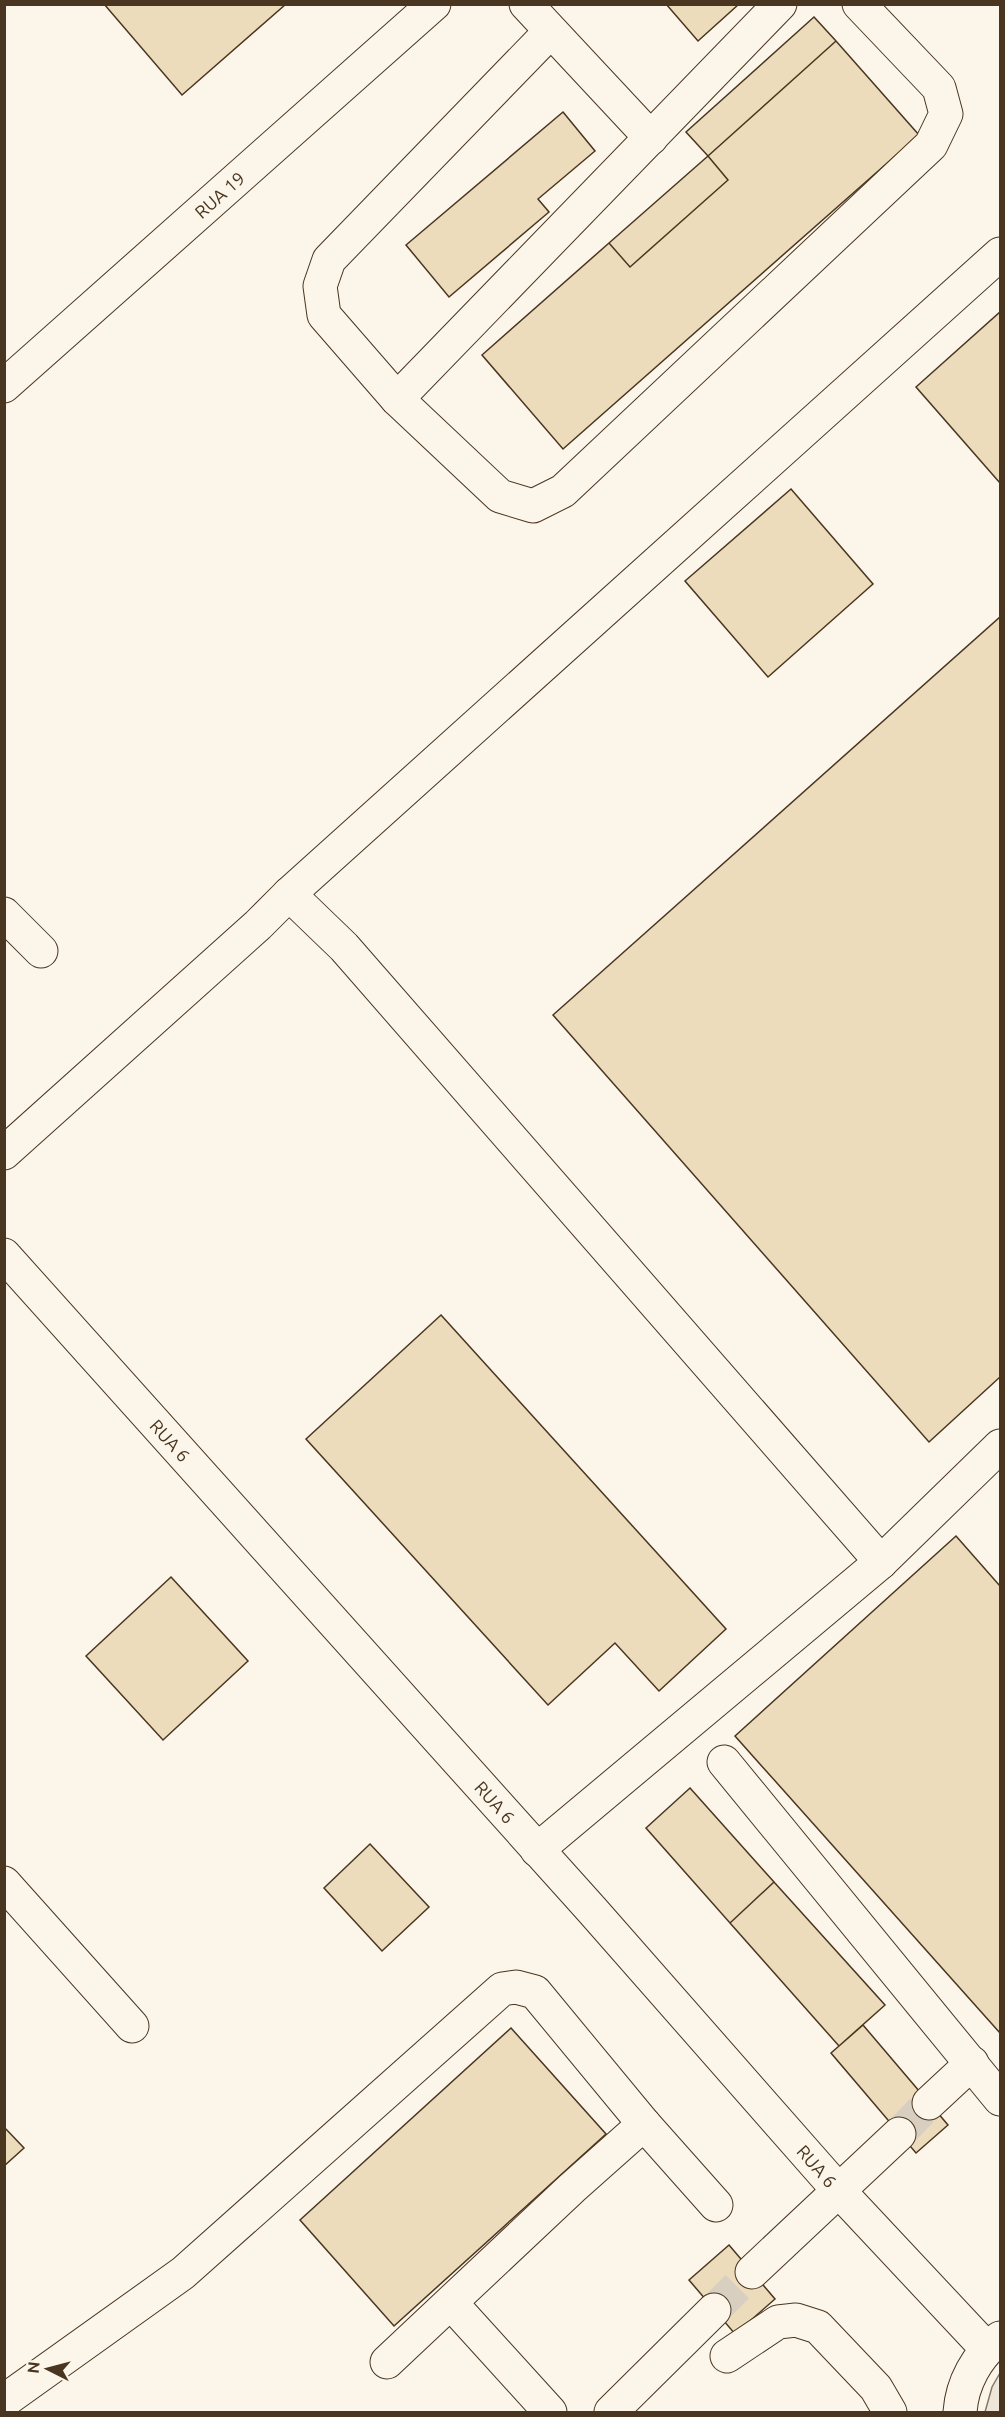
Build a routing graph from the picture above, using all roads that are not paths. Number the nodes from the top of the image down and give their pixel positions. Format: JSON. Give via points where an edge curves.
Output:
{"nodes":[{"id":1,"x":434,"y":4,"type":"edge"},
{"id":2,"x":526,"y":4,"type":"edge"},
{"id":3,"x":780,"y":4,"type":"edge"},
{"id":4,"x":859,"y":4,"type":"edge"},
{"id":5,"x":550,"y":32,"type":"junction"},
{"id":6,"x":651,"y":138,"type":"junction"},
{"id":7,"x":1000,"y":254,"type":"edge"},
{"id":8,"x":4,"y":386,"type":"edge"},
{"id":9,"x":397,"y":399,"type":"junction"},
{"id":10,"x":289,"y":894,"type":"junction"},
{"id":11,"x":4,"y":914,"type":"edge"},
{"id":12,"x":41,"y":951,"type":"dead end"},
{"id":13,"x":4,"y":1153,"type":"edge"},
{"id":14,"x":4,"y":1255,"type":"edge"},
{"id":15,"x":1000,"y":1446,"type":"edge"},
{"id":16,"x":881,"y":1562,"type":"junction"},
{"id":17,"x":724,"y":1762,"type":"dead end"},
{"id":18,"x":537,"y":1850,"type":"junction"},
{"id":19,"x":4,"y":1883,"type":"edge"},
{"id":20,"x":132,"y":2026,"type":"dead end"},
{"id":21,"x":972,"y":2063,"type":"junction"},
{"id":22,"x":1000,"y":2099,"type":"edge"},
{"id":23,"x":929,"y":2103,"type":"tunnel mouth"},
{"id":24,"x":644,"y":2124,"type":"junction"},
{"id":25,"x":899,"y":2134,"type":"tunnel mouth"},
{"id":26,"x":839,"y":2191,"type":"junction"},
{"id":27,"x":716,"y":2205,"type":"dead end"},
{"id":28,"x":752,"y":2272,"type":"tunnel mouth"},
{"id":29,"x":451,"y":2303,"type":"junction"},
{"id":30,"x":714,"y":2310,"type":"tunnel mouth"},
{"id":31,"x":994,"y":2343,"type":"edge"},
{"id":32,"x":726,"y":2356,"type":"dead end"},
{"id":33,"x":387,"y":2362,"type":"dead end"},
{"id":34,"x":4,"y":2401,"type":"edge"},
{"id":35,"x":550,"y":2412,"type":"edge"},
{"id":36,"x":611,"y":2412,"type":"edge"},
{"id":37,"x":890,"y":2412,"type":"edge"},
{"id":38,"x":960,"y":2412,"type":"edge"}],
"edges":[{"from":1,"to":8,"type":"street","name":"RUA 19"},
{"from":2,"to":5,"type":"street"},
{"from":3,"to":6,"type":"street"},
{"from":4,"to":9,"type":"street","via":[[939,88],[946,114],[931,145],[563,491],[533,506],[500,496]]},
{"from":5,"to":6,"type":"street"},
{"from":5,"to":9,"type":"street","via":[[329,260],[320,286],[324,315]]},
{"from":6,"to":9,"type":"street"},
{"from":7,"to":10,"type":"street"},
{"from":10,"to":13,"type":"street"},
{"from":10,"to":16,"type":"street","via":[[344,947]]},
{"from":11,"to":12,"type":"street"},
{"from":14,"to":18,"type":"street","name":"RUA 6"},
{"from":15,"to":16,"type":"street"},
{"from":16,"to":18,"type":"street"},
{"from":17,"to":21,"type":"street"},
{"from":18,"to":26,"type":"street","name":"RUA 6"},
{"from":19,"to":20,"type":"street"},
{"from":21,"to":22,"type":"street"},
{"from":21,"to":23,"type":"street"},
{"from":24,"to":27,"type":"street"},
{"from":24,"to":29,"type":"street"},
{"from":24,"to":34,"type":"street","via":[[535,1992],[516,1987],[502,1989],[183,2273]]},
{"from":25,"to":26,"type":"street"},
{"from":26,"to":28,"type":"street"},
{"from":26,"to":31,"type":"street","name":"RUA 6"},
{"from":29,"to":33,"type":"street"},
{"from":29,"to":35,"type":"street"},
{"from":30,"to":36,"type":"street"},
{"from":31,"to":38,"type":"street","via":[[970,2373]]},
{"from":32,"to":37,"type":"street","via":[[778,2322],[796,2320],[818,2327],[876,2388]]}]}
